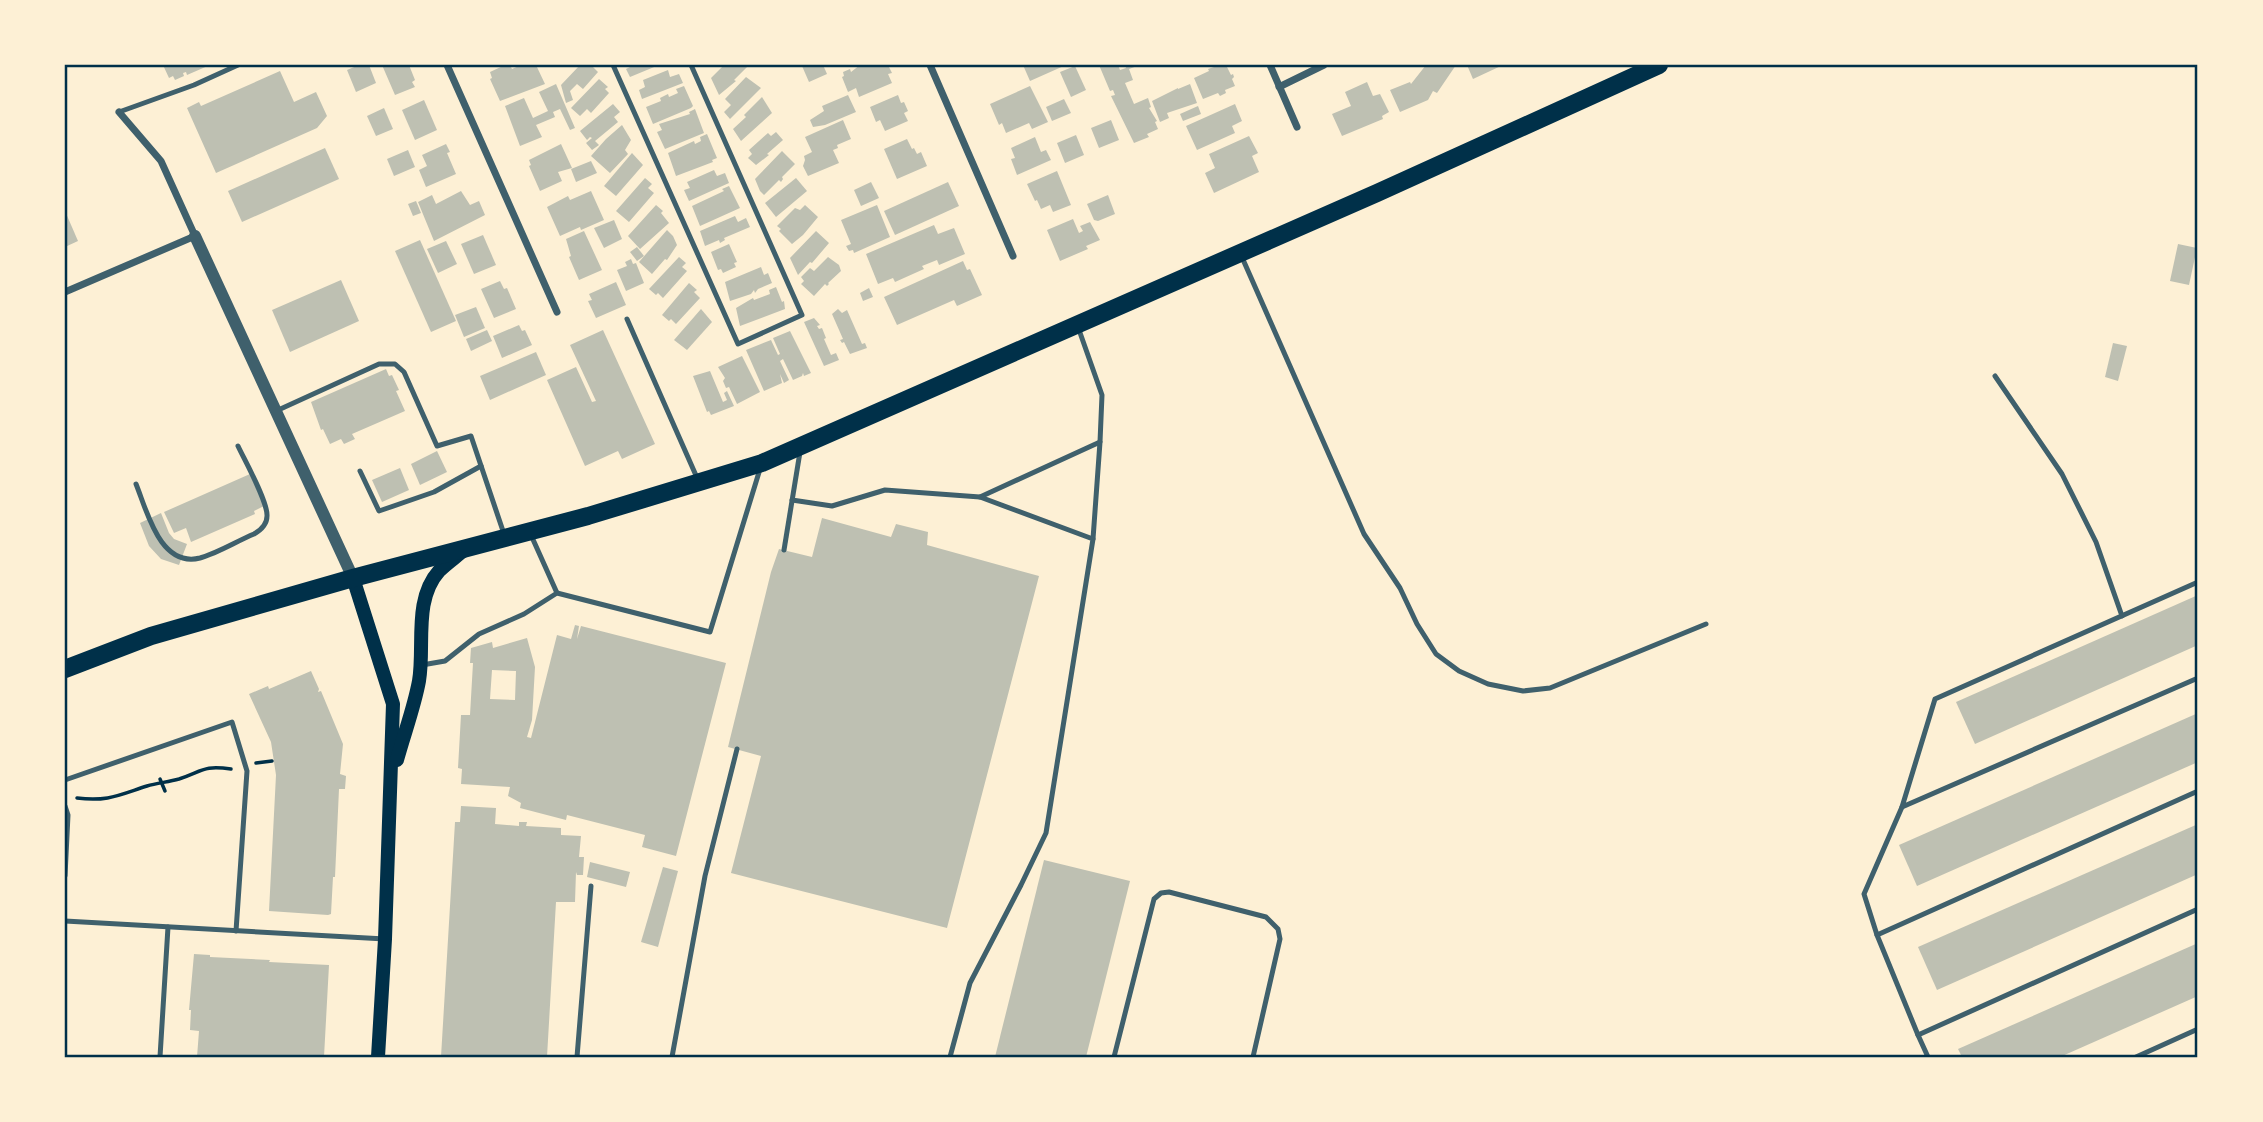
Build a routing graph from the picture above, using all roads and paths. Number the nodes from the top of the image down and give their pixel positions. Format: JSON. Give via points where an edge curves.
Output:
{"nodes":[{"id":1,"x":238,"y":65,"type":"edge"},
{"id":2,"x":447,"y":65,"type":"edge"},
{"id":3,"x":613,"y":65,"type":"edge"},
{"id":4,"x":691,"y":65,"type":"edge"},
{"id":5,"x":930,"y":65,"type":"edge"},
{"id":6,"x":1269,"y":65,"type":"edge"},
{"id":7,"x":1324,"y":65,"type":"edge"},
{"id":8,"x":1658,"y":65,"type":"edge"},
{"id":9,"x":1279,"y":87,"type":"junction"},
{"id":10,"x":119,"y":112,"type":"joint"},
{"id":11,"x":1297,"y":127,"type":"dead end"},
{"id":12,"x":195,"y":236,"type":"junction"},
{"id":13,"x":1239,"y":253,"type":"junction"},
{"id":14,"x":1013,"y":256,"type":"dead end"},
{"id":15,"x":65,"y":292,"type":"edge"},
{"id":16,"x":557,"y":312,"type":"dead end"},
{"id":17,"x":627,"y":319,"type":"dead end"},
{"id":18,"x":1076,"y":324,"type":"junction"},
{"id":19,"x":1995,"y":376,"type":"dead end"},
{"id":20,"x":276,"y":411,"type":"junction"},
{"id":21,"x":1100,"y":442,"type":"junction"},
{"id":22,"x":238,"y":446,"type":"dead end"},
{"id":23,"x":801,"y":446,"type":"junction"},
{"id":24,"x":762,"y":463,"type":"junction"},
{"id":25,"x":481,"y":466,"type":"junction"},
{"id":26,"x":360,"y":471,"type":"dead end"},
{"id":27,"x":699,"y":483,"type":"junction"},
{"id":28,"x":136,"y":484,"type":"dead end"},
{"id":29,"x":980,"y":497,"type":"junction"},
{"id":30,"x":792,"y":500,"type":"junction"},
{"id":31,"x":529,"y":532,"type":"junction"},
{"id":32,"x":506,"y":539,"type":"junction"},
{"id":33,"x":1093,"y":540,"type":"junction"},
{"id":34,"x":464,"y":550,"type":"junction"},
{"id":35,"x":784,"y":550,"type":"dead end"},
{"id":36,"x":353,"y":578,"type":"junction"},
{"id":37,"x":2198,"y":582,"type":"edge"},
{"id":38,"x":557,"y":593,"type":"junction"},
{"id":39,"x":2122,"y":615,"type":"junction"},
{"id":40,"x":1706,"y":624,"type":"dead end"},
{"id":41,"x":421,"y":665,"type":"junction"},
{"id":42,"x":65,"y":668,"type":"edge"},
{"id":43,"x":2198,"y":678,"type":"edge"},
{"id":44,"x":737,"y":750,"type":"dead end"},
{"id":45,"x":272,"y":761,"type":"dead end"},
{"id":46,"x":254,"y":763,"type":"dead end"},
{"id":47,"x":231,"y":769,"type":"dead end"},
{"id":48,"x":65,"y":780,"type":"edge"},
{"id":49,"x":160,"y":781,"type":"junction"},
{"id":50,"x":391,"y":781,"type":"junction"},
{"id":51,"x":165,"y":791,"type":"dead end"},
{"id":52,"x":2198,"y":791,"type":"edge"},
{"id":53,"x":77,"y":799,"type":"dead end"},
{"id":54,"x":65,"y":806,"type":"edge"},
{"id":55,"x":1902,"y":807,"type":"junction"},
{"id":56,"x":65,"y":876,"type":"edge"},
{"id":57,"x":591,"y":886,"type":"dead end"},
{"id":58,"x":2198,"y":909,"type":"edge"},
{"id":59,"x":65,"y":921,"type":"edge"},
{"id":60,"x":168,"y":927,"type":"junction"},
{"id":61,"x":236,"y":931,"type":"junction"},
{"id":62,"x":1877,"y":935,"type":"junction"},
{"id":63,"x":385,"y":939,"type":"junction"},
{"id":64,"x":2198,"y":1029,"type":"edge"},
{"id":65,"x":1918,"y":1035,"type":"junction"},
{"id":66,"x":160,"y":1057,"type":"edge"},
{"id":67,"x":378,"y":1057,"type":"edge"},
{"id":68,"x":576,"y":1057,"type":"edge"},
{"id":69,"x":672,"y":1057,"type":"edge"},
{"id":70,"x":950,"y":1057,"type":"edge"},
{"id":71,"x":1114,"y":1057,"type":"edge"},
{"id":72,"x":1253,"y":1057,"type":"edge"},
{"id":73,"x":1928,"y":1057,"type":"edge"},
{"id":74,"x":2136,"y":1057,"type":"edge"}],
"edges":[{"from":1,"to":10,"type":"lane"},
{"from":2,"to":16,"type":"street"},
{"from":3,"to":4,"type":"lane","via":[[738,344],[802,315]]},
{"from":5,"to":14,"type":"street"},
{"from":6,"to":9,"type":"street"},
{"from":7,"to":9,"type":"street"},
{"from":8,"to":13,"type":"main road"},
{"from":9,"to":11,"type":"street"},
{"from":10,"to":12,"type":"street","via":[[161,161]]},
{"from":12,"to":15,"type":"street"},
{"from":12,"to":20,"type":"street"},
{"from":13,"to":18,"type":"main road"},
{"from":13,"to":40,"type":"lane","via":[[1364,534],[1436,654],[1488,684],[1523,691],[1550,688]]},
{"from":17,"to":27,"type":"lane"},
{"from":18,"to":21,"type":"lane","via":[[1102,395]]},
{"from":18,"to":23,"type":"main road"},
{"from":19,"to":39,"type":"lane","via":[[2062,474],[2096,542]]},
{"from":20,"to":25,"type":"lane","via":[[379,364],[395,364],[404,372],[437,446],[471,436]]},
{"from":20,"to":36,"type":"street"},
{"from":21,"to":29,"type":"lane"},
{"from":21,"to":33,"type":"lane"},
{"from":22,"to":28,"type":"lane","via":[[266,508],[267,522],[254,534],[201,558],[181,558],[162,544]]},
{"from":23,"to":24,"type":"main road"},
{"from":23,"to":30,"type":"lane"},
{"from":24,"to":27,"type":"main road"},
{"from":24,"to":38,"type":"lane","via":[[710,632]]},
{"from":25,"to":26,"type":"lane","via":[[433,492],[379,510]]},
{"from":25,"to":32,"type":"lane"},
{"from":27,"to":31,"type":"main road"},
{"from":29,"to":30,"type":"lane","via":[[886,490],[832,506]]},
{"from":29,"to":33,"type":"lane"},
{"from":30,"to":35,"type":"lane"},
{"from":31,"to":32,"type":"main road"},
{"from":31,"to":38,"type":"lane"},
{"from":32,"to":34,"type":"main road"},
{"from":33,"to":70,"type":"lane","via":[[1045,833],[970,983]]},
{"from":34,"to":36,"type":"main road"},
{"from":34,"to":41,"type":"main road","via":[[438,572],[428,589]]},
{"from":36,"to":42,"type":"main road","via":[[151,636]]},
{"from":36,"to":50,"type":"main road","via":[[393,704]]},
{"from":37,"to":39,"type":"lane"},
{"from":38,"to":41,"type":"lane","via":[[479,635],[444,661]]},
{"from":39,"to":55,"type":"lane","via":[[1935,699]]},
{"from":41,"to":50,"type":"main road"},
{"from":43,"to":55,"type":"lane"},
{"from":44,"to":69,"type":"lane","via":[[705,876]]},
{"from":45,"to":46,"type":"path"},
{"from":47,"to":49,"type":"path","via":[[212,766]]},
{"from":48,"to":61,"type":"lane","via":[[232,722],[247,771]]},
{"from":49,"to":51,"type":"path"},
{"from":49,"to":53,"type":"path","via":[[98,801]]},
{"from":50,"to":63,"type":"main road"},
{"from":52,"to":62,"type":"lane"},
{"from":54,"to":56,"type":"lane"},
{"from":55,"to":62,"type":"lane","via":[[1864,894]]},
{"from":57,"to":68,"type":"lane"},
{"from":58,"to":65,"type":"lane"},
{"from":59,"to":60,"type":"lane"},
{"from":60,"to":61,"type":"lane"},
{"from":60,"to":66,"type":"lane"},
{"from":61,"to":63,"type":"lane"},
{"from":62,"to":65,"type":"lane"},
{"from":63,"to":67,"type":"main road"},
{"from":64,"to":74,"type":"lane"},
{"from":65,"to":73,"type":"lane"},
{"from":71,"to":72,"type":"lane","via":[[1154,899],[1169,892],[1266,917],[1278,929],[1280,939]]}]}
